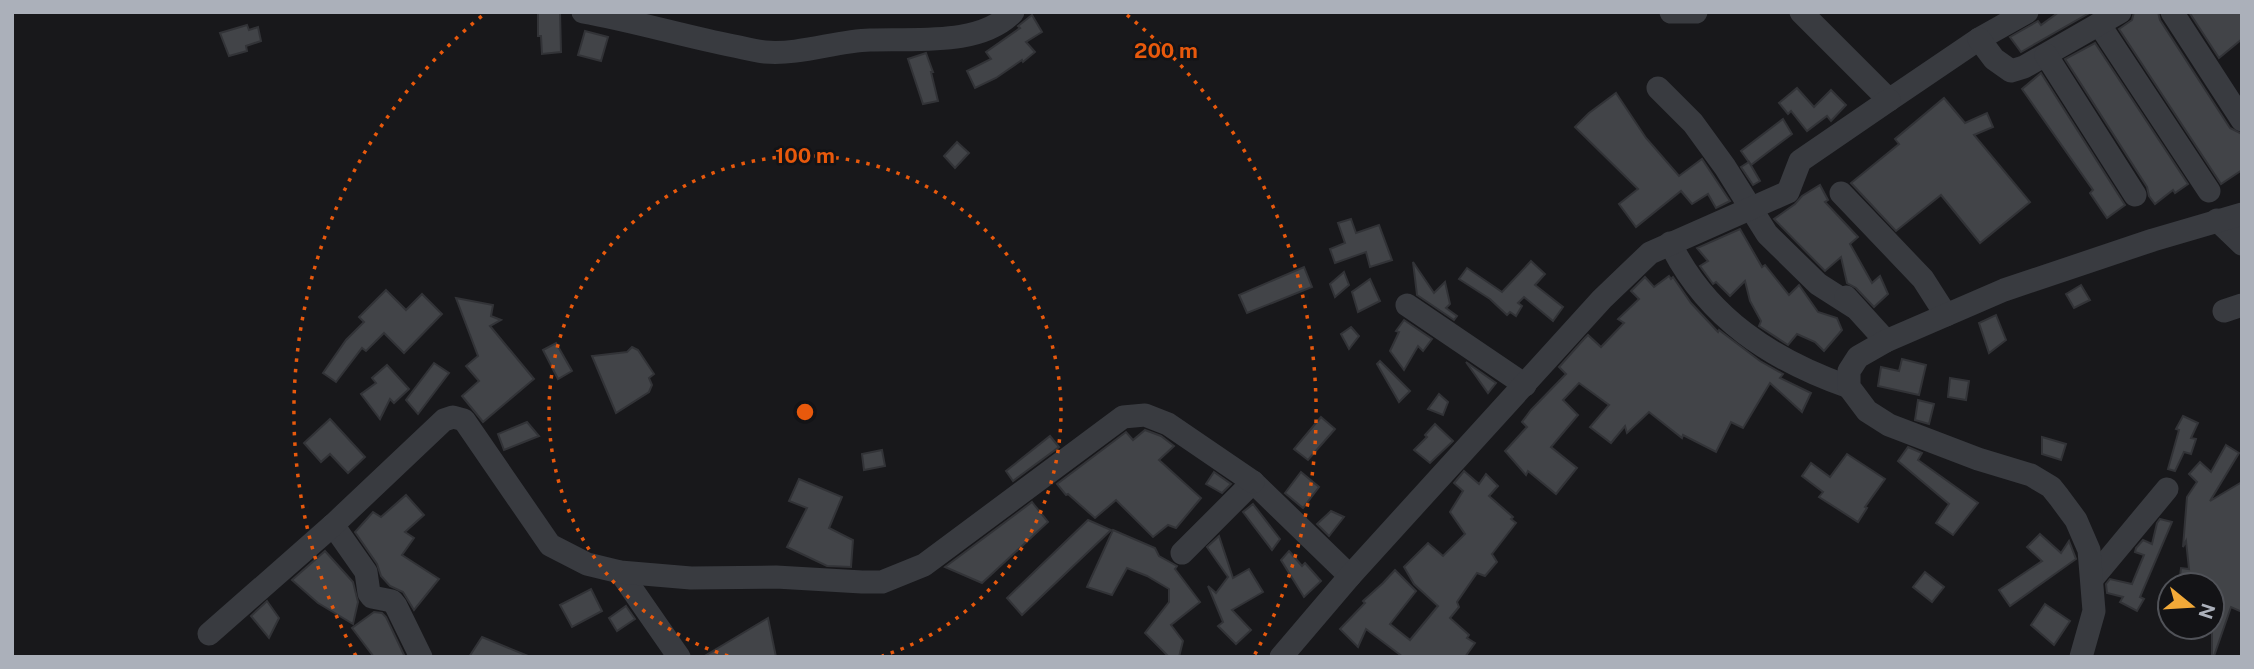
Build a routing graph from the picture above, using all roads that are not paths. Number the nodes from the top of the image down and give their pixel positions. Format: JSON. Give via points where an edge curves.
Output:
{"nodes":[{"id":1,"x":583,"y":12,"type":"edge"},
{"id":2,"x":1013,"y":12,"type":"edge"},
{"id":3,"x":1671,"y":12,"type":"edge"},
{"id":4,"x":1696,"y":12,"type":"edge"},
{"id":5,"x":1801,"y":12,"type":"edge"},
{"id":6,"x":2027,"y":12,"type":"edge"},
{"id":7,"x":2120,"y":12,"type":"edge"},
{"id":8,"x":2172,"y":12,"type":"edge"},
{"id":9,"x":2099,"y":24,"type":"junction"},
{"id":10,"x":1979,"y":39,"type":"junction"},
{"id":11,"x":2046,"y":55,"type":"junction"},
{"id":12,"x":1658,"y":88,"type":"dead end"},
{"id":13,"x":1889,"y":100,"type":"junction"},
{"id":14,"x":2242,"y":120,"type":"edge"},
{"id":15,"x":2208,"y":191,"type":"dead end"},
{"id":16,"x":1842,"y":193,"type":"dead end"},
{"id":17,"x":2135,"y":195,"type":"dead end"},
{"id":18,"x":1749,"y":209,"type":"junction"},
{"id":19,"x":2242,"y":214,"type":"edge"},
{"id":20,"x":2217,"y":220,"type":"junction"},
{"id":21,"x":1670,"y":243,"type":"junction"},
{"id":22,"x":2242,"y":244,"type":"edge"},
{"id":23,"x":1827,"y":272,"type":"dead end"},
{"id":24,"x":1407,"y":305,"type":"dead end"},
{"id":25,"x":1854,"y":307,"type":"junction"},
{"id":26,"x":1946,"y":314,"type":"junction"},
{"id":27,"x":1885,"y":341,"type":"junction"},
{"id":28,"x":1525,"y":385,"type":"junction"},
{"id":29,"x":1849,"y":387,"type":"junction"},
{"id":30,"x":1253,"y":482,"type":"junction"},
{"id":31,"x":2167,"y":489,"type":"dead end"},
{"id":32,"x":333,"y":525,"type":"junction"},
{"id":33,"x":1182,"y":553,"type":"dead end"},
{"id":34,"x":620,"y":572,"type":"junction"},
{"id":35,"x":1350,"y":576,"type":"junction"},
{"id":36,"x":2093,"y":578,"type":"junction"},
{"id":37,"x":209,"y":634,"type":"dead end"},
{"id":38,"x":421,"y":657,"type":"edge"},
{"id":39,"x":679,"y":657,"type":"edge"},
{"id":40,"x":1281,"y":657,"type":"edge"},
{"id":41,"x":2081,"y":657,"type":"edge"}],
"edges":[{"from":1,"to":2,"type":"street","via":[[783,53],[870,40],[925,41],[978,32]]},
{"from":3,"to":4,"type":"street"},
{"from":5,"to":13,"type":"street"},
{"from":6,"to":10,"type":"street"},
{"from":7,"to":9,"type":"street"},
{"from":8,"to":14,"type":"street"},
{"from":9,"to":11,"type":"street"},
{"from":9,"to":15,"type":"street"},
{"from":10,"to":11,"type":"street","via":[[1994,59],[2011,71]]},
{"from":10,"to":13,"type":"street"},
{"from":11,"to":17,"type":"street"},
{"from":12,"to":18,"type":"street","via":[[1692,123]]},
{"from":13,"to":18,"type":"street","via":[[1800,161],[1788,192]]},
{"from":16,"to":26,"type":"street","via":[[1923,279]]},
{"from":18,"to":21,"type":"street"},
{"from":18,"to":25,"type":"street","via":[[1767,234],[1818,284]]},
{"from":19,"to":20,"type":"street"},
{"from":20,"to":22,"type":"street"},
{"from":20,"to":26,"type":"street","via":[[2004,290]]},
{"from":21,"to":28,"type":"street","via":[[1650,253],[1602,299]]},
{"from":21,"to":29,"type":"street","via":[[1681,266],[1717,311],[1761,345],[1809,373]]},
{"from":23,"to":25,"type":"street"},
{"from":24,"to":28,"type":"street"},
{"from":25,"to":27,"type":"street"},
{"from":26,"to":27,"type":"street"},
{"from":27,"to":29,"type":"street","via":[[1858,357],[1849,371]]},
{"from":28,"to":35,"type":"street"},
{"from":29,"to":36,"type":"street","via":[[1867,411],[1889,425],[2031,475],[2050,487],[2076,520],[2089,550]]},
{"from":30,"to":33,"type":"street"},
{"from":30,"to":34,"type":"street","via":[[1168,424],[1144,415],[1123,417],[924,565],[882,582]]},
{"from":30,"to":35,"type":"street"},
{"from":31,"to":36,"type":"street"},
{"from":32,"to":34,"type":"street","via":[[444,420],[458,418],[464,420],[550,545],[587,564]]},
{"from":32,"to":37,"type":"street"},
{"from":32,"to":38,"type":"street","via":[[366,572],[369,593],[392,601]]},
{"from":34,"to":39,"type":"street"},
{"from":35,"to":40,"type":"street"},
{"from":36,"to":41,"type":"street","via":[[2094,611]]}]}
